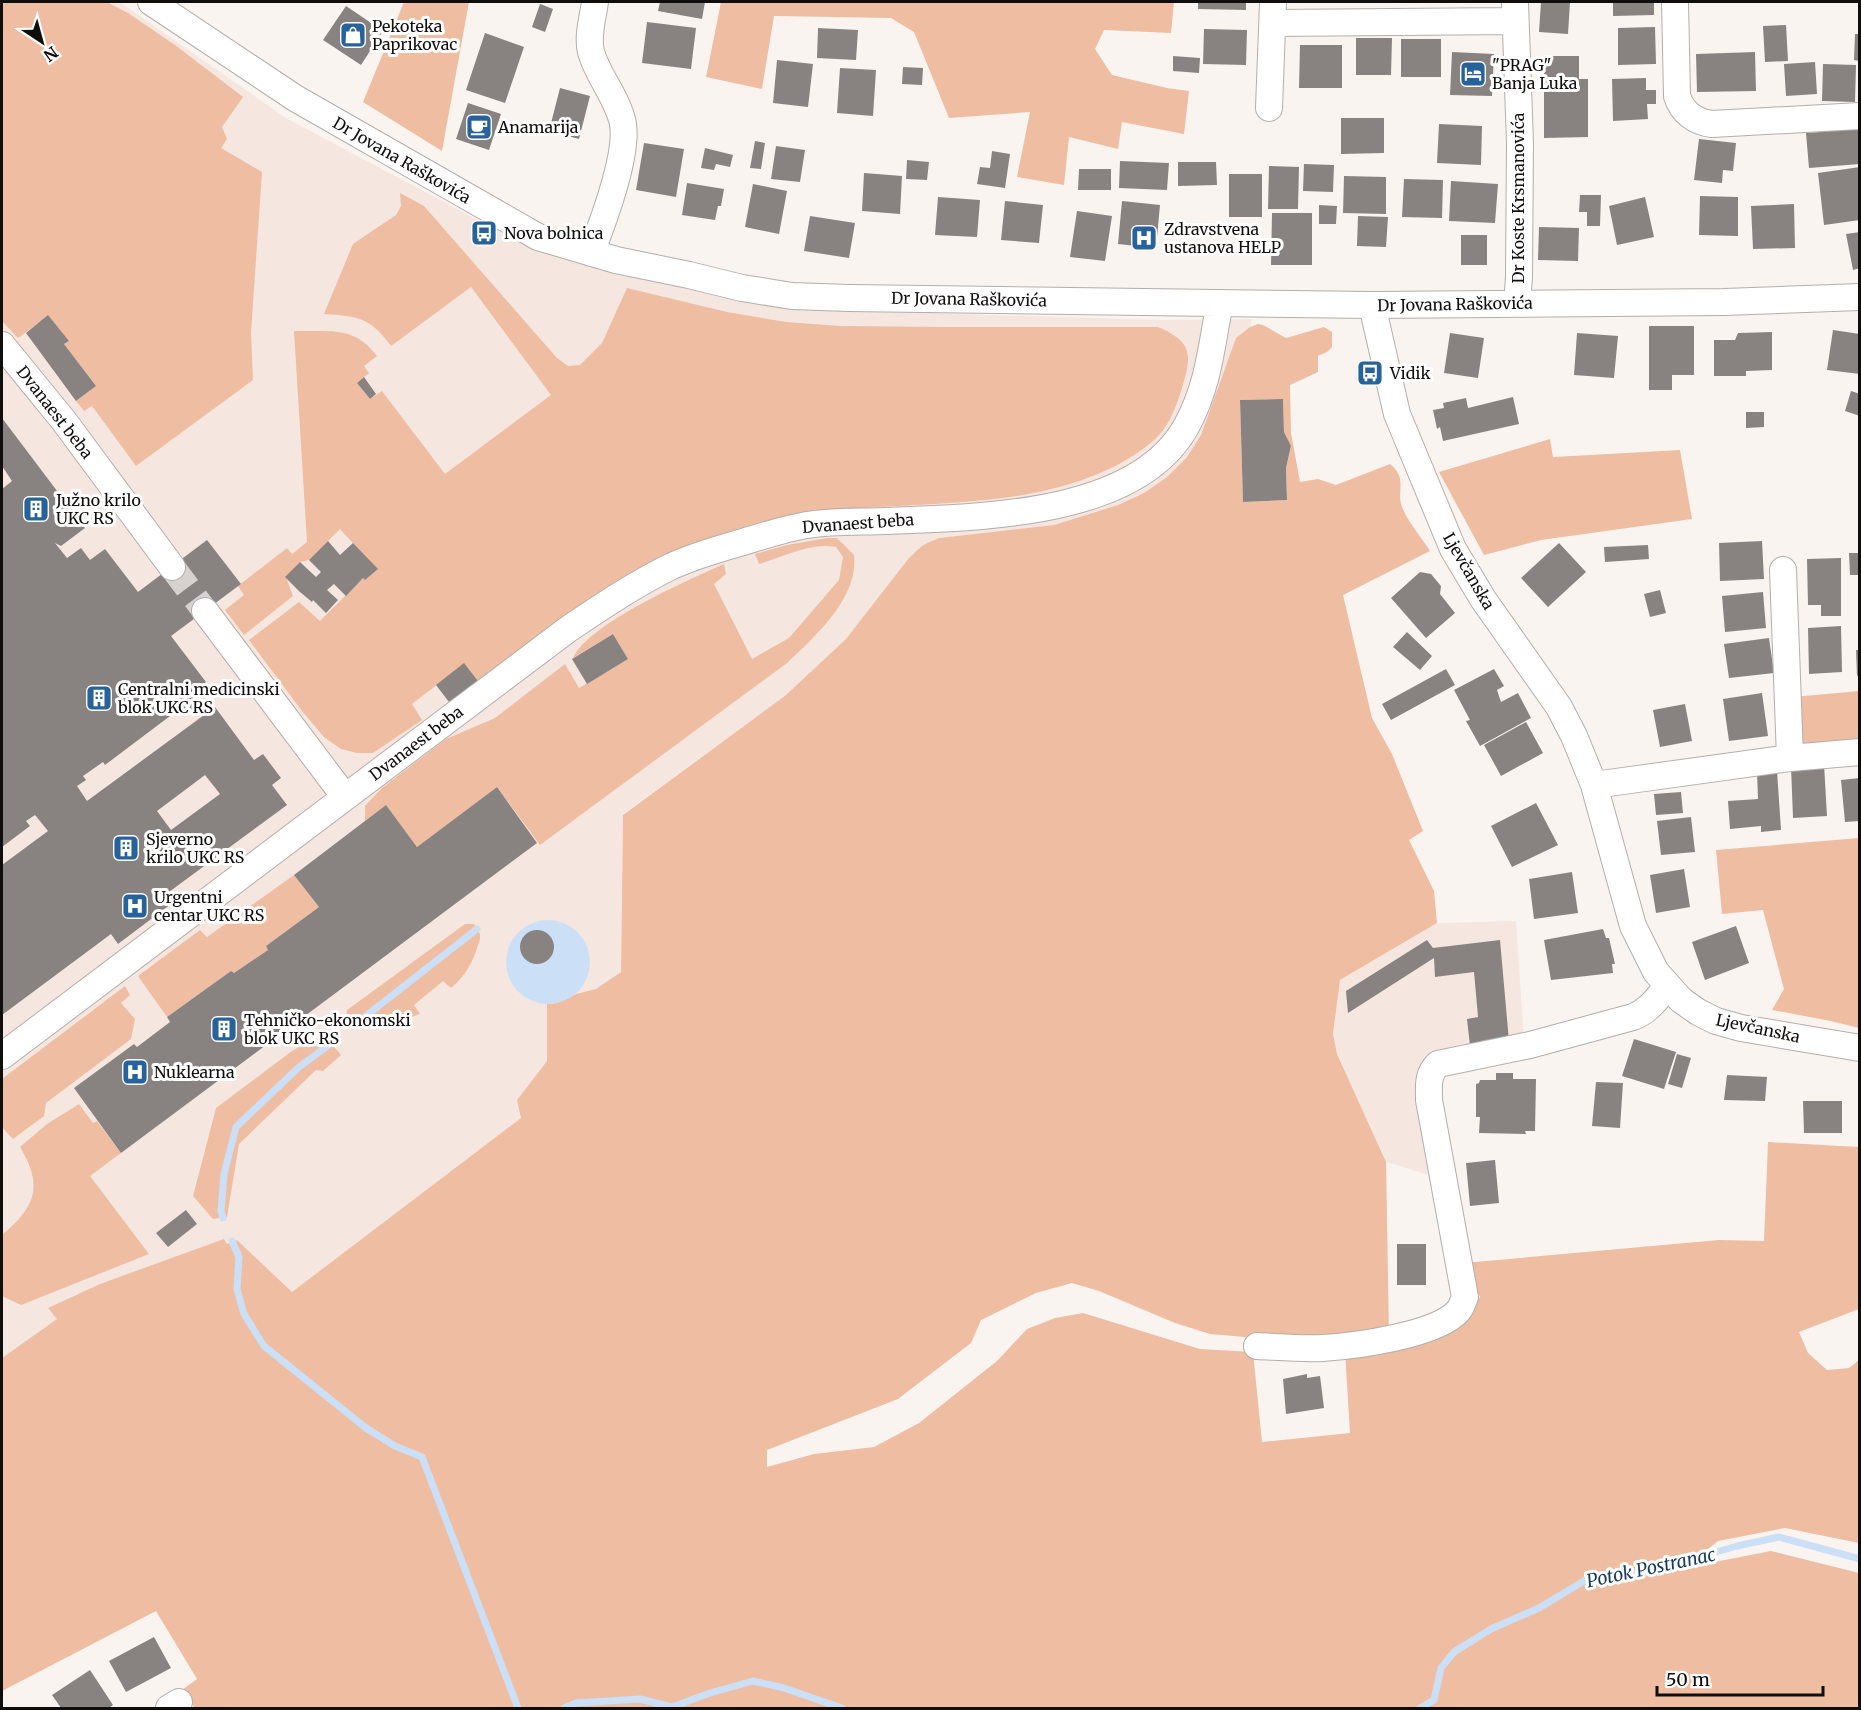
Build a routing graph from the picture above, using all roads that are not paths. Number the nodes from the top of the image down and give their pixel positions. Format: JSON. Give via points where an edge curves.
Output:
{"nodes":[{"id":1,"x":151,"y":2,"type":"edge"},
{"id":2,"x":595,"y":2,"type":"edge"},
{"id":3,"x":1675,"y":2,"type":"edge"},
{"id":4,"x":1515,"y":11,"type":"edge"},
{"id":5,"x":1273,"y":12,"type":"edge"},
{"id":6,"x":1269,"y":108,"type":"dead end"},
{"id":7,"x":1860,"y":116,"type":"edge"},
{"id":8,"x":591,"y":253,"type":"junction"},
{"id":9,"x":1860,"y":297,"type":"edge"},
{"id":10,"x":1220,"y":303,"type":"junction"},
{"id":11,"x":1516,"y":303,"type":"junction"},
{"id":12,"x":1372,"y":305,"type":"junction"},
{"id":13,"x":2,"y":345,"type":"edge"},
{"id":14,"x":172,"y":567,"type":"tunnel mouth"},
{"id":15,"x":1783,"y":570,"type":"dead end"},
{"id":16,"x":205,"y":611,"type":"tunnel mouth"},
{"id":17,"x":1860,"y":752,"type":"edge"},
{"id":18,"x":1790,"y":758,"type":"junction"},
{"id":19,"x":1594,"y":784,"type":"junction"},
{"id":20,"x":345,"y":797,"type":"junction"},
{"id":21,"x":1668,"y":986,"type":"junction"},
{"id":22,"x":1860,"y":1048,"type":"edge"},
{"id":23,"x":2,"y":1056,"type":"edge"},
{"id":24,"x":1257,"y":1346,"type":"dead end"}],
"edges":[{"from":1,"to":8,"type":"street","name":"Dr Jovana Raškovića","via":[[295,98],[492,212],[538,237]]},
{"from":2,"to":8,"type":"street","via":[[591,51],[623,125],[615,183]]},
{"from":3,"to":7,"type":"street","via":[[1677,96],[1696,119],[1712,124]]},
{"from":4,"to":5,"type":"street","name":"Dr Koste Krsmanovića"},
{"from":4,"to":11,"type":"street","name":"Dr Koste Krsmanovića","via":[[1520,143]]},
{"from":5,"to":6,"type":"street","name":"Dr Koste Krsmanovića"},
{"from":8,"to":10,"type":"street","name":"Dr Jovana Raškovića","via":[[792,296]]},
{"from":9,"to":11,"type":"street","name":"Dr Jovana Raškovića"},
{"from":10,"to":12,"type":"street","name":"Dr Jovana Raškovića"},
{"from":10,"to":20,"type":"street","name":"Dvanaest beba","via":[[1204,388],[1186,426],[1149,469],[1112,488],[1060,504],[1003,514],[807,525],[714,550],[673,566],[567,630]]},
{"from":11,"to":12,"type":"street","name":"Dr Jovana Raškovića"},
{"from":12,"to":19,"type":"street","name":"Ljevčanska","via":[[1397,414],[1453,549],[1558,707]]},
{"from":13,"to":14,"type":"street","name":"Dvanaest beba","via":[[64,421]]},
{"from":15,"to":18,"type":"street"},
{"from":16,"to":20,"type":"street"},
{"from":17,"to":18,"type":"street"},
{"from":18,"to":19,"type":"street"},
{"from":19,"to":21,"type":"street","name":"Ljevčanska","via":[[1633,926],[1647,957]]},
{"from":20,"to":23,"type":"street","name":"Dvanaest beba"},
{"from":21,"to":22,"type":"street","name":"Ljevčanska","via":[[1698,1012],[1716,1021]]},
{"from":21,"to":24,"type":"street","via":[[1649,1008],[1633,1017],[1530,1045],[1438,1064],[1432,1070],[1429,1100],[1465,1297],[1460,1309],[1447,1321],[1406,1335],[1322,1348]]}]}
